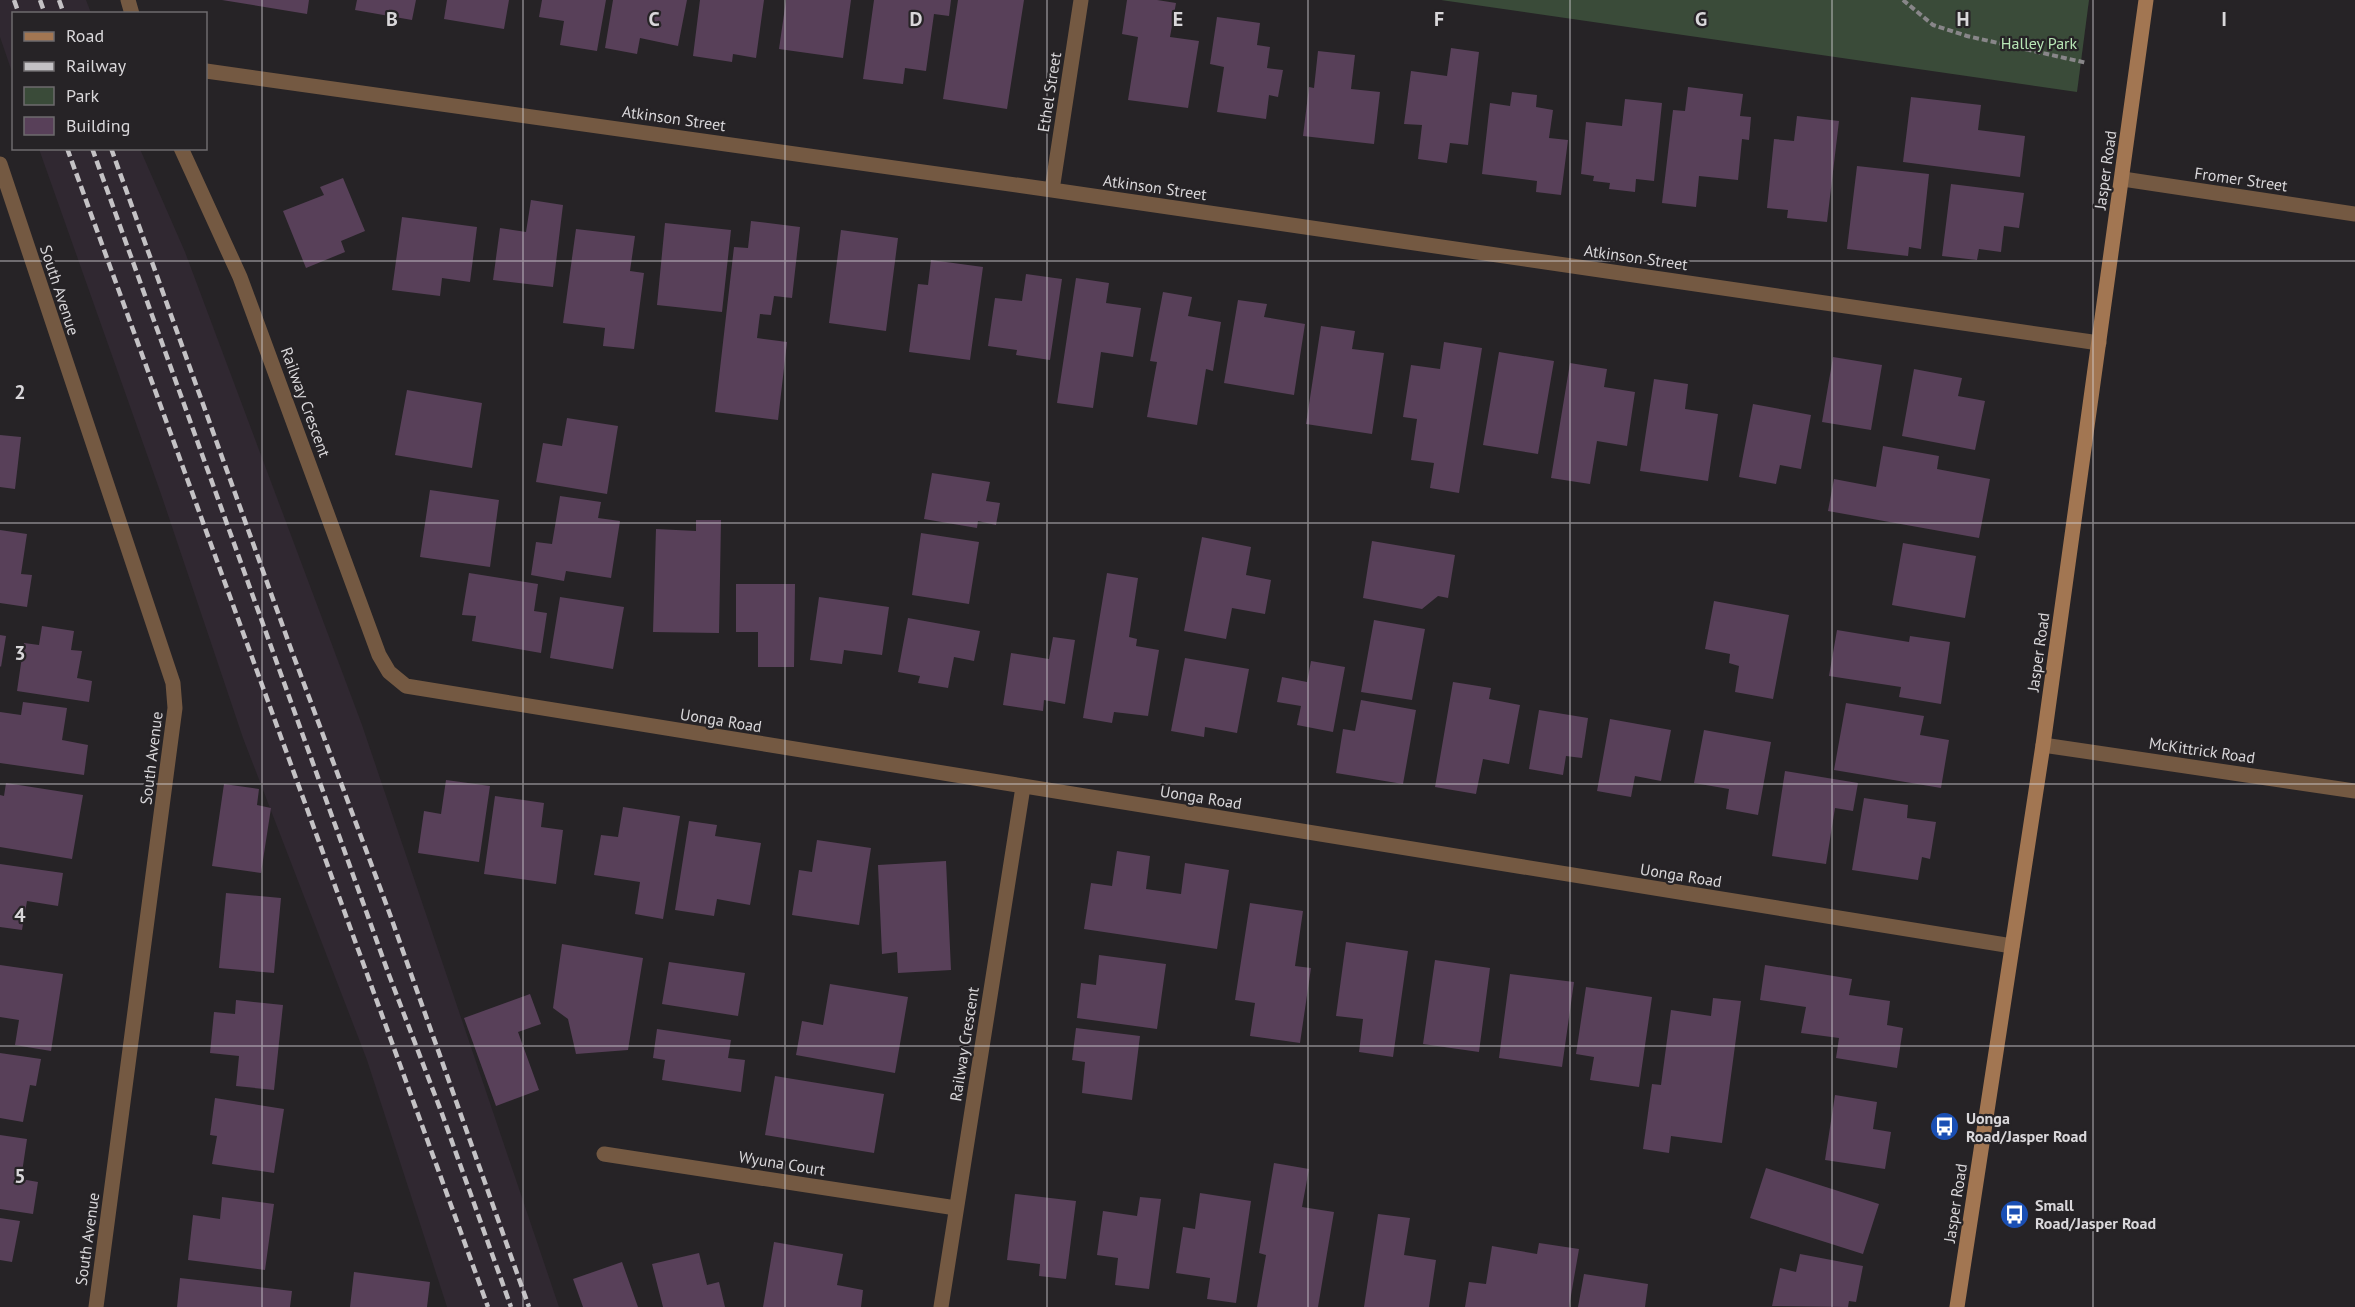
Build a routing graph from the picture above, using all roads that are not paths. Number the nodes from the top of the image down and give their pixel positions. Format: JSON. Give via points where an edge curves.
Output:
{"nodes":[{"id":1,"x":1081,"y":0,"type":"edge"},
{"id":2,"x":2146,"y":0,"type":"edge"},
{"id":3,"x":207,"y":71,"type":"edge"},
{"id":4,"x":182,"y":150,"type":"edge"},
{"id":5,"x":0,"y":164,"type":"edge"},
{"id":6,"x":2123,"y":179,"type":"junction"},
{"id":7,"x":1052,"y":190,"type":"junction"},
{"id":8,"x":2355,"y":214,"type":"edge"},
{"id":9,"x":2099,"y":343,"type":"junction"},
{"id":10,"x":389,"y":672,"type":"joint"},
{"id":11,"x":2043,"y":745,"type":"junction"},
{"id":12,"x":1023,"y":787,"type":"junction"},
{"id":13,"x":2355,"y":791,"type":"edge"},
{"id":14,"x":2012,"y":946,"type":"junction"},
{"id":15,"x":604,"y":1154,"type":"dead end"},
{"id":16,"x":956,"y":1208,"type":"junction"},
{"id":17,"x":96,"y":1307,"type":"edge"},
{"id":18,"x":941,"y":1307,"type":"edge"},
{"id":19,"x":1957,"y":1307,"type":"edge"}],
"edges":[{"from":1,"to":7,"type":"street","name":"Ethel Street"},
{"from":2,"to":6,"type":"main road","name":"Jasper Road"},
{"from":3,"to":7,"type":"street","name":"Atkinson Street"},
{"from":4,"to":10,"type":"street","name":"Railway Crescent","via":[[240,277],[379,655]]},
{"from":5,"to":17,"type":"street","name":"South Avenue","via":[[172,683],[175,708]]},
{"from":6,"to":8,"type":"street","name":"Fromer Street"},
{"from":6,"to":9,"type":"main road","name":"Jasper Road"},
{"from":7,"to":9,"type":"street","name":"Atkinson Street"},
{"from":9,"to":11,"type":"main road","name":"Jasper Road"},
{"from":10,"to":12,"type":"street","name":"Uonga Road","via":[[406,686],[420,689]]},
{"from":11,"to":13,"type":"street","name":"McKittrick Road"},
{"from":11,"to":14,"type":"main road","name":"Jasper Road"},
{"from":12,"to":14,"type":"street","name":"Uonga Road"},
{"from":12,"to":16,"type":"street","name":"Railway Crescent"},
{"from":14,"to":19,"type":"main road","name":"Jasper Road"},
{"from":15,"to":16,"type":"street","name":"Wyuna Court"},
{"from":16,"to":18,"type":"street","name":"Railway Crescent"}]}
